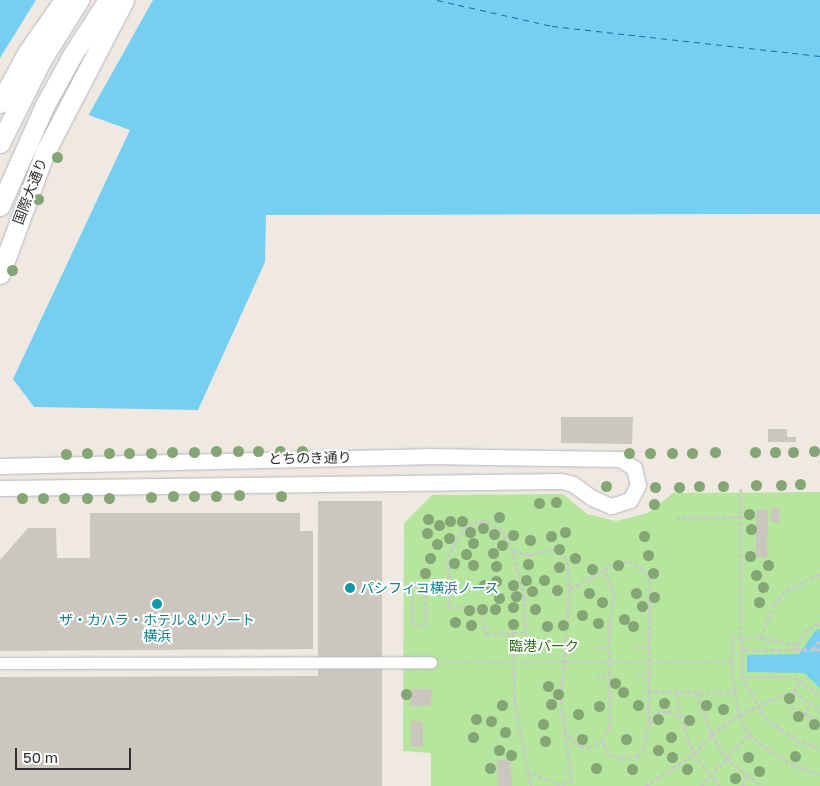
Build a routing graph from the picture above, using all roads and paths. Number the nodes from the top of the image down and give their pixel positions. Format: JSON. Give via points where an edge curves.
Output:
{"nodes":[{"id":1,"x":64,"y":0,"type":"edge"},
{"id":2,"x":79,"y":0,"type":"edge"},
{"id":3,"x":108,"y":0,"type":"edge"},
{"id":4,"x":124,"y":0,"type":"edge"},
{"id":5,"x":9,"y":97,"type":"edge"},
{"id":6,"x":0,"y":144,"type":"edge"},
{"id":7,"x":0,"y":206,"type":"edge"},
{"id":8,"x":0,"y":274,"type":"edge"},
{"id":9,"x":366,"y":457,"type":"junction"},
{"id":10,"x":494,"y":458,"type":"junction"},
{"id":11,"x":0,"y":466,"type":"edge"},
{"id":12,"x":476,"y":482,"type":"junction"},
{"id":13,"x":366,"y":483,"type":"junction"},
{"id":14,"x":0,"y":488,"type":"edge"},
{"id":15,"x":741,"y":488,"type":"dead end"},
{"id":16,"x":741,"y":517,"type":"junction"},
{"id":17,"x":676,"y":518,"type":"dead end"},
{"id":18,"x":512,"y":551,"type":"junction"},
{"id":19,"x":605,"y":568,"type":"junction"},
{"id":20,"x":820,"y":574,"type":"edge"},
{"id":21,"x":570,"y":589,"type":"junction"},
{"id":22,"x":412,"y":594,"type":"dead end"},
{"id":23,"x":449,"y":594,"type":"junction"},
{"id":24,"x":820,"y":622,"type":"edge"},
{"id":25,"x":514,"y":633,"type":"junction"},
{"id":26,"x":741,"y":638,"type":"junction"},
{"id":27,"x":760,"y":638,"type":"junction"},
{"id":28,"x":820,"y":640,"type":"edge"},
{"id":29,"x":796,"y":644,"type":"junction"},
{"id":30,"x":596,"y":648,"type":"dead end"},
{"id":31,"x":609,"y":648,"type":"junction"},
{"id":32,"x":635,"y":648,"type":"dead end"},
{"id":33,"x":648,"y":648,"type":"junction"},
{"id":34,"x":742,"y":650,"type":"junction"},
{"id":35,"x":795,"y":650,"type":"junction"},
{"id":36,"x":813,"y":650,"type":"junction"},
{"id":37,"x":820,"y":650,"type":"edge"},
{"id":38,"x":431,"y":662,"type":"joint"},
{"id":39,"x":514,"y":662,"type":"junction"},
{"id":40,"x":565,"y":662,"type":"junction"},
{"id":41,"x":609,"y":662,"type":"junction"},
{"id":42,"x":648,"y":662,"type":"junction"},
{"id":43,"x":731,"y":662,"type":"junction"},
{"id":44,"x":0,"y":663,"type":"edge"},
{"id":45,"x":596,"y":676,"type":"dead end"},
{"id":46,"x":608,"y":676,"type":"junction"},
{"id":47,"x":635,"y":676,"type":"dead end"},
{"id":48,"x":647,"y":676,"type":"junction"},
{"id":49,"x":742,"y":677,"type":"junction"},
{"id":50,"x":800,"y":682,"type":"junction"},
{"id":51,"x":648,"y":691,"type":"junction"},
{"id":52,"x":792,"y":692,"type":"junction"},
{"id":53,"x":697,"y":693,"type":"junction"},
{"id":54,"x":734,"y":693,"type":"junction"},
{"id":55,"x":678,"y":694,"type":"junction"},
{"id":56,"x":820,"y":694,"type":"edge"},
{"id":57,"x":809,"y":705,"type":"junction"},
{"id":58,"x":756,"y":707,"type":"junction"},
{"id":59,"x":791,"y":707,"type":"dead end"},
{"id":60,"x":820,"y":709,"type":"edge"},
{"id":61,"x":680,"y":715,"type":"junction"},
{"id":62,"x":739,"y":715,"type":"junction"},
{"id":63,"x":805,"y":716,"type":"junction"},
{"id":64,"x":820,"y":722,"type":"edge"},
{"id":65,"x":649,"y":723,"type":"junction"},
{"id":66,"x":564,"y":731,"type":"junction"},
{"id":67,"x":712,"y":734,"type":"junction"},
{"id":68,"x":749,"y":734,"type":"junction"},
{"id":69,"x":602,"y":741,"type":"junction"},
{"id":70,"x":820,"y":748,"type":"edge"},
{"id":71,"x":694,"y":754,"type":"junction"},
{"id":72,"x":726,"y":758,"type":"junction"},
{"id":73,"x":528,"y":773,"type":"junction"},
{"id":74,"x":820,"y":774,"type":"edge"},
{"id":75,"x":710,"y":775,"type":"junction"},
{"id":76,"x":747,"y":777,"type":"junction"},
{"id":77,"x":531,"y":786,"type":"edge"},
{"id":78,"x":645,"y":786,"type":"edge"},
{"id":79,"x":701,"y":786,"type":"edge"},
{"id":80,"x":719,"y":786,"type":"edge"},
{"id":81,"x":742,"y":786,"type":"edge"},
{"id":82,"x":762,"y":786,"type":"edge"}],
"edges":[{"from":1,"to":5,"type":"street"},
{"from":2,"to":5,"type":"street"},
{"from":3,"to":7,"type":"street","via":[[45,105]]},
{"from":4,"to":8,"type":"street","name":"国際大通り","via":[[64,111],[31,186]]},
{"from":5,"to":6,"type":"street"},
{"from":9,"to":10,"type":"street","name":"とちのき通り"},
{"from":9,"to":11,"type":"street","name":"とちのき通り"},
{"from":9,"to":13,"type":"street"},
{"from":10,"to":12,"type":"street"},
{"from":10,"to":12,"type":"street","name":"とちのき通り","via":[[620,459],[629,463],[638,476],[637,492],[625,503],[602,504],[573,484],[561,480]]},
{"from":12,"to":13,"type":"street","name":"とちのき通り"},
{"from":13,"to":14,"type":"street","name":"とちのき通り"},
{"from":15,"to":16,"type":"path"},
{"from":16,"to":17,"type":"path"},
{"from":16,"to":26,"type":"path"},
{"from":18,"to":21,"type":"path","via":[[528,555],[561,551],[568,562]]},
{"from":18,"to":23,"type":"path","via":[[502,531],[484,522],[466,526],[449,554]]},
{"from":18,"to":25,"type":"path","via":[[524,597],[525,633]]},
{"from":19,"to":21,"type":"path"},
{"from":19,"to":31,"type":"path","via":[[614,597]]},
{"from":19,"to":33,"type":"path","via":[[629,561],[641,568],[650,580]]},
{"from":20,"to":27,"type":"path","via":[[800,581],[773,605]]},
{"from":21,"to":40,"type":"path"},
{"from":22,"to":23,"type":"path","via":[[413,625],[426,625],[425,594]]},
{"from":23,"to":25,"type":"path","via":[[449,607],[473,608],[481,612],[486,634]]},
{"from":24,"to":29,"type":"path","via":[[804,632]]},
{"from":25,"to":39,"type":"path"},
{"from":26,"to":27,"type":"path"},
{"from":26,"to":34,"type":"path"},
{"from":26,"to":43,"type":"path","via":[[734,638]]},
{"from":27,"to":29,"type":"path"},
{"from":28,"to":36,"type":"path"},
{"from":29,"to":35,"type":"path"},
{"from":30,"to":31,"type":"path"},
{"from":31,"to":41,"type":"path"},
{"from":32,"to":33,"type":"path"},
{"from":33,"to":42,"type":"path"},
{"from":34,"to":35,"type":"path"},
{"from":34,"to":49,"type":"path"},
{"from":35,"to":36,"type":"path"},
{"from":36,"to":37,"type":"path"},
{"from":38,"to":39,"type":"path"},
{"from":38,"to":44,"type":"street"},
{"from":39,"to":40,"type":"path"},
{"from":39,"to":73,"type":"path","via":[[514,702]]},
{"from":40,"to":41,"type":"path"},
{"from":40,"to":66,"type":"path","via":[[561,700]]},
{"from":41,"to":42,"type":"path"},
{"from":41,"to":46,"type":"path"},
{"from":42,"to":43,"type":"path"},
{"from":42,"to":48,"type":"path"},
{"from":43,"to":54,"type":"path"},
{"from":45,"to":46,"type":"path"},
{"from":46,"to":69,"type":"path","via":[[610,726]]},
{"from":47,"to":48,"type":"path"},
{"from":48,"to":51,"type":"path"},
{"from":49,"to":50,"type":"path","via":[[794,677]]},
{"from":49,"to":58,"type":"path"},
{"from":50,"to":52,"type":"path"},
{"from":50,"to":56,"type":"path"},
{"from":51,"to":55,"type":"path"},
{"from":51,"to":65,"type":"path"},
{"from":52,"to":57,"type":"path"},
{"from":52,"to":58,"type":"path"},
{"from":53,"to":54,"type":"path"},
{"from":53,"to":55,"type":"path"},
{"from":53,"to":67,"type":"path"},
{"from":54,"to":62,"type":"path"},
{"from":55,"to":61,"type":"path"},
{"from":57,"to":60,"type":"path"},
{"from":57,"to":63,"type":"path"},
{"from":58,"to":62,"type":"path"},
{"from":58,"to":70,"type":"path","via":[[796,740]]},
{"from":59,"to":63,"type":"path"},
{"from":61,"to":65,"type":"path","via":[[668,711],[657,713]]},
{"from":61,"to":71,"type":"path"},
{"from":62,"to":67,"type":"path"},
{"from":62,"to":68,"type":"path"},
{"from":63,"to":64,"type":"path"},
{"from":65,"to":69,"type":"path","via":[[644,748],[631,760],[608,754]]},
{"from":66,"to":69,"type":"path","via":[[580,746],[589,748]]},
{"from":66,"to":73,"type":"path","via":[[572,782],[560,785]]},
{"from":67,"to":71,"type":"path"},
{"from":67,"to":72,"type":"path"},
{"from":68,"to":72,"type":"path"},
{"from":68,"to":74,"type":"path","via":[[793,765]]},
{"from":71,"to":75,"type":"path"},
{"from":71,"to":78,"type":"path"},
{"from":72,"to":75,"type":"path"},
{"from":72,"to":76,"type":"path"},
{"from":73,"to":77,"type":"path"},
{"from":75,"to":79,"type":"path"},
{"from":75,"to":80,"type":"path"},
{"from":76,"to":81,"type":"path"},
{"from":76,"to":82,"type":"path"}]}
